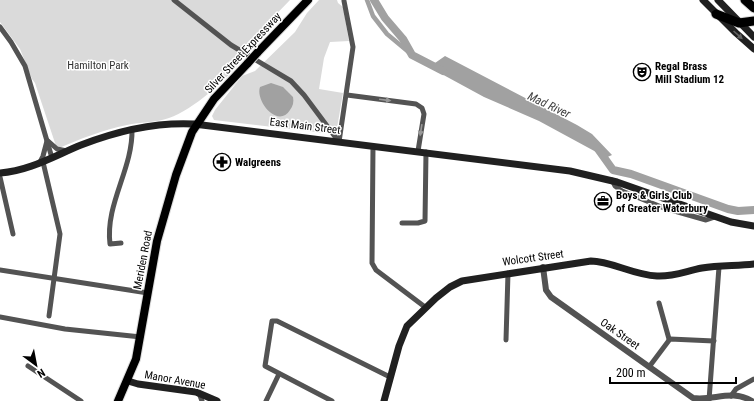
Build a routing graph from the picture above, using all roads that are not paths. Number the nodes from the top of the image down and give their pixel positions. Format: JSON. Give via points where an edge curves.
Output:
{"nodes":[{"id":1,"x":174,"y":0,"type":"edge"},
{"id":2,"x":308,"y":0,"type":"edge"},
{"id":3,"x":703,"y":0,"type":"edge"},
{"id":4,"x":718,"y":0,"type":"edge"},
{"id":5,"x":745,"y":0,"type":"edge"},
{"id":6,"x":344,"y":1,"type":"dead end"},
{"id":7,"x":754,"y":8,"type":"edge"},
{"id":8,"x":716,"y":14,"type":"junction"},
{"id":9,"x":754,"y":21,"type":"edge"},
{"id":10,"x":741,"y":24,"type":"junction"},
{"id":11,"x":0,"y":27,"type":"edge"},
{"id":12,"x":754,"y":37,"type":"edge"},
{"id":13,"x":754,"y":48,"type":"edge"},
{"id":14,"x":346,"y":95,"type":"junction"},
{"id":15,"x":196,"y":124,"type":"junction"},
{"id":16,"x":132,"y":129,"type":"junction"},
{"id":17,"x":47,"y":140,"type":"junction"},
{"id":18,"x":339,"y":142,"type":"junction"},
{"id":19,"x":373,"y":146,"type":"junction"},
{"id":20,"x":68,"y":151,"type":"junction"},
{"id":21,"x":418,"y":151,"type":"junction"},
{"id":22,"x":426,"y":152,"type":"junction"},
{"id":23,"x":52,"y":158,"type":"junction"},
{"id":24,"x":40,"y":163,"type":"junction"},
{"id":25,"x":0,"y":173,"type":"edge"},
{"id":26,"x":0,"y":176,"type":"edge"},
{"id":27,"x":402,"y":223,"type":"dead end"},
{"id":28,"x":754,"y":226,"type":"edge"},
{"id":29,"x":13,"y":234,"type":"dead end"},
{"id":30,"x":121,"y":243,"type":"dead end"},
{"id":31,"x":754,"y":264,"type":"edge"},
{"id":32,"x":542,"y":267,"type":"junction"},
{"id":33,"x":719,"y":267,"type":"junction"},
{"id":34,"x":0,"y":270,"type":"edge"},
{"id":35,"x":508,"y":273,"type":"junction"},
{"id":36,"x":53,"y":278,"type":"junction"},
{"id":37,"x":148,"y":293,"type":"junction"},
{"id":38,"x":659,"y":303,"type":"dead end"},
{"id":39,"x":425,"y":307,"type":"junction"},
{"id":40,"x":48,"y":316,"type":"dead end"},
{"id":41,"x":0,"y":317,"type":"edge"},
{"id":42,"x":141,"y":337,"type":"junction"},
{"id":43,"x":669,"y":339,"type":"junction"},
{"id":44,"x":506,"y":340,"type":"dead end"},
{"id":45,"x":714,"y":341,"type":"junction"},
{"id":46,"x":28,"y":366,"type":"dead end"},
{"id":47,"x":650,"y":367,"type":"junction"},
{"id":48,"x":279,"y":374,"type":"junction"},
{"id":49,"x":390,"y":376,"type":"junction"},
{"id":50,"x":754,"y":379,"type":"edge"},
{"id":51,"x":128,"y":381,"type":"junction"},
{"id":52,"x":199,"y":393,"type":"junction"},
{"id":53,"x":731,"y":396,"type":"junction"},
{"id":54,"x":81,"y":401,"type":"edge"},
{"id":55,"x":118,"y":401,"type":"edge"},
{"id":56,"x":202,"y":401,"type":"edge"},
{"id":57,"x":217,"y":401,"type":"edge"},
{"id":58,"x":266,"y":401,"type":"edge"},
{"id":59,"x":332,"y":401,"type":"edge"},
{"id":60,"x":384,"y":401,"type":"edge"},
{"id":61,"x":708,"y":401,"type":"edge"},
{"id":62,"x":752,"y":401,"type":"edge"}],
"edges":[{"from":1,"to":18,"type":"street","via":[[231,44],[291,81]]},
{"from":2,"to":15,"type":"main road","name":"Silver Street Expressway","bridge":true,"via":[[214,99]]},
{"from":3,"to":8,"type":"main road"},
{"from":4,"to":10,"type":"main road"},
{"from":5,"to":7,"type":"highway"},
{"from":6,"to":14,"type":"street","via":[[354,44]]},
{"from":8,"to":10,"type":"highway"},
{"from":8,"to":13,"type":"main road","one_way":true},
{"from":9,"to":10,"type":"highway"},
{"from":10,"to":12,"type":"main road"},
{"from":11,"to":17,"type":"street","via":[[25,66]]},
{"from":14,"to":18,"type":"street"},
{"from":14,"to":21,"type":"street","one_way":true,"via":[[416,104],[422,108],[424,114]]},
{"from":15,"to":16,"type":"main road","name":"East Main Street"},
{"from":15,"to":18,"type":"main road","name":"East Main Street"},
{"from":15,"to":37,"type":"main road","name":"Meriden Road","via":[[162,224]]},
{"from":16,"to":20,"type":"main road","name":"East Main Street"},
{"from":16,"to":30,"type":"street","via":[[132,144],[109,223],[110,244]]},
{"from":17,"to":20,"type":"street","via":[[57,149]]},
{"from":17,"to":23,"type":"street"},
{"from":17,"to":24,"type":"street"},
{"from":18,"to":19,"type":"main road","name":"East Main Street"},
{"from":19,"to":21,"type":"main road","name":"East Main Street"},
{"from":19,"to":39,"type":"street","via":[[372,263],[376,270]]},
{"from":20,"to":23,"type":"main road","name":"East Main Street"},
{"from":21,"to":22,"type":"main road","name":"East Main Street"},
{"from":22,"to":27,"type":"street","via":[[425,221]]},
{"from":22,"to":28,"type":"main road","name":"East Main Street","via":[[556,168],[612,180],[715,217]]},
{"from":23,"to":24,"type":"main road","name":"East Main Street"},
{"from":24,"to":25,"type":"main road","name":"East Main Street"},
{"from":24,"to":36,"type":"street","via":[[60,234]]},
{"from":26,"to":29,"type":"street"},
{"from":31,"to":33,"type":"main road","name":"Wolcott Street"},
{"from":32,"to":33,"type":"main road","name":"Wolcott Street","via":[[597,261],[640,274],[668,276]]},
{"from":32,"to":35,"type":"main road","name":"Wolcott Street"},
{"from":32,"to":47,"type":"street","name":"Oak Street","via":[[546,290],[551,297]]},
{"from":33,"to":45,"type":"street"},
{"from":34,"to":36,"type":"street"},
{"from":35,"to":39,"type":"main road","name":"Wolcott Street","via":[[459,282]]},
{"from":35,"to":44,"type":"street"},
{"from":36,"to":37,"type":"street"},
{"from":36,"to":40,"type":"street"},
{"from":37,"to":42,"type":"main road","name":"Meriden Road"},
{"from":38,"to":43,"type":"street"},
{"from":39,"to":49,"type":"main road","name":"Wolcott Street","via":[[412,319],[403,333]]},
{"from":41,"to":42,"type":"street"},
{"from":42,"to":51,"type":"main road","name":"Meriden Road"},
{"from":43,"to":45,"type":"street"},
{"from":43,"to":47,"type":"street"},
{"from":45,"to":61,"type":"street"},
{"from":46,"to":54,"type":"street"},
{"from":47,"to":61,"type":"street","name":"Oak Street","via":[[693,398]]},
{"from":48,"to":49,"type":"street","via":[[265,366],[272,320]]},
{"from":48,"to":58,"type":"street"},
{"from":48,"to":59,"type":"street"},
{"from":49,"to":60,"type":"main road","name":"Wolcott Street"},
{"from":50,"to":53,"type":"street","via":[[736,389]]},
{"from":51,"to":52,"type":"main road","name":"Manor Avenue"},
{"from":51,"to":55,"type":"main road","name":"Meriden Road"},
{"from":52,"to":56,"type":"street"},
{"from":52,"to":57,"type":"main road","name":"Manor Avenue"},
{"from":53,"to":61,"type":"street","name":"Oak Street"},
{"from":53,"to":62,"type":"street","name":"Oak Street","via":[[744,397]]}]}
